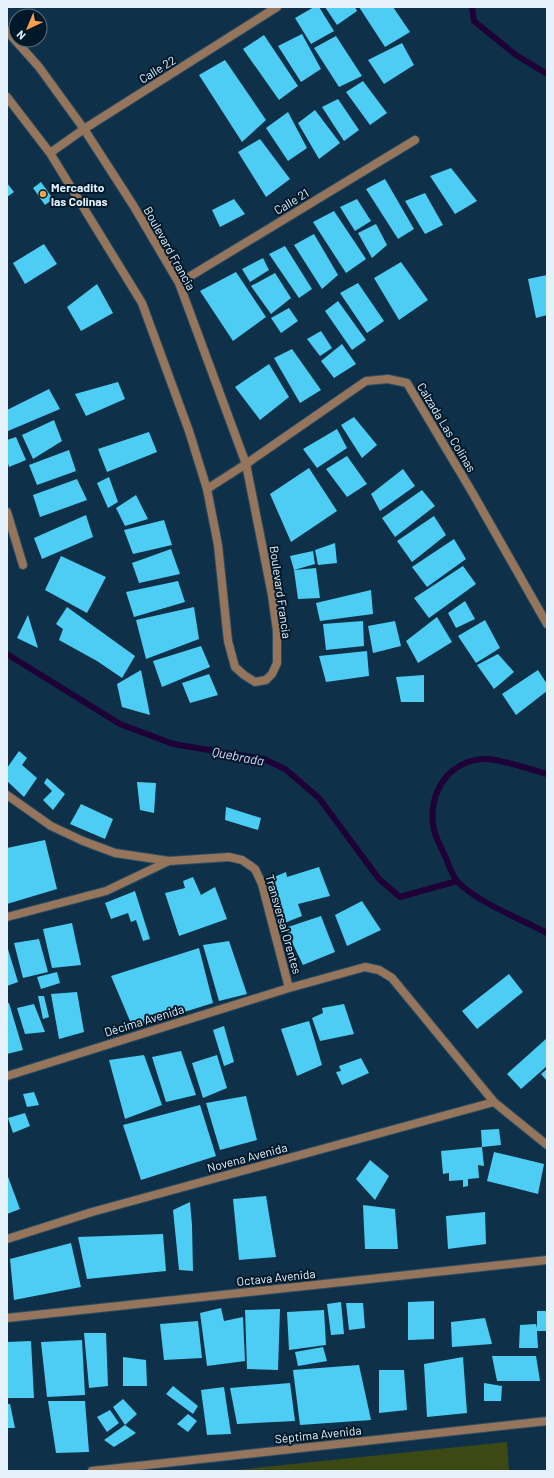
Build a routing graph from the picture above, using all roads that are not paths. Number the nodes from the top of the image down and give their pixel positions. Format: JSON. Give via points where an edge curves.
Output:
{"nodes":[{"id":1,"x":277,"y":7,"type":"edge"},
{"id":2,"x":7,"y":31,"type":"edge"},
{"id":3,"x":7,"y":97,"type":"edge"},
{"id":4,"x":84,"y":129,"type":"junction"},
{"id":5,"x":415,"y":140,"type":"dead end"},
{"id":6,"x":50,"y":153,"type":"junction"},
{"id":7,"x":179,"y":283,"type":"junction"},
{"id":8,"x":246,"y":464,"type":"junction"},
{"id":9,"x":207,"y":489,"type":"junction"},
{"id":10,"x":7,"y":512,"type":"edge"},
{"id":11,"x":22,"y":564,"type":"dead end"},
{"id":12,"x":547,"y":624,"type":"edge"},
{"id":13,"x":7,"y":795,"type":"edge"},
{"id":14,"x":170,"y":861,"type":"junction"},
{"id":15,"x":7,"y":917,"type":"edge"},
{"id":16,"x":289,"y":988,"type":"junction"},
{"id":17,"x":7,"y":1076,"type":"edge"},
{"id":18,"x":494,"y":1102,"type":"junction"},
{"id":19,"x":547,"y":1145,"type":"edge"},
{"id":20,"x":7,"y":1239,"type":"edge"},
{"id":21,"x":547,"y":1260,"type":"edge"},
{"id":22,"x":7,"y":1318,"type":"edge"},
{"id":23,"x":547,"y":1421,"type":"edge"},
{"id":24,"x":92,"y":1471,"type":"edge"}],
"edges":[{"from":1,"to":4,"type":"street","name":"Calle 22"},
{"from":2,"to":4,"type":"street","name":"Boulevard Francia","via":[[39,67]]},
{"from":3,"to":6,"type":"street","name":"Boulevard Francia"},
{"from":4,"to":6,"type":"street","name":"Calle 22"},
{"from":4,"to":7,"type":"street","name":"Boulevard Francia"},
{"from":5,"to":7,"type":"street","name":"Calle 21"},
{"from":6,"to":9,"type":"street","name":"Boulevard Francia","via":[[142,303]]},
{"from":7,"to":8,"type":"street","name":"Boulevard Francia"},
{"from":8,"to":9,"type":"street","name":"Calzada Las Colinas"},
{"from":8,"to":9,"type":"street","name":"Boulevard Francia","via":[[270,581],[277,631],[277,663],[266,680],[255,682],[235,667],[228,641],[218,545]]},
{"from":8,"to":12,"type":"street","name":"Calzada Las Colinas","via":[[366,381],[388,379],[407,383]]},
{"from":10,"to":11,"type":"street"},
{"from":13,"to":14,"type":"street","name":"Transversal Orentes","via":[[51,826],[83,842],[115,853]]},
{"from":14,"to":15,"type":"street","via":[[106,891]]},
{"from":14,"to":16,"type":"street","name":"Transversal Orentes","via":[[229,858],[242,860],[255,869],[262,884]]},
{"from":16,"to":17,"type":"street","name":"Décima Avenida"},
{"from":16,"to":18,"type":"street","name":"Transversal Orentes","via":[[365,966],[379,970],[392,978]]},
{"from":18,"to":19,"type":"street","name":"Transversal Orentes"},
{"from":18,"to":20,"type":"street","name":"Novena Avenida","via":[[92,1212]]},
{"from":21,"to":22,"type":"street","name":"Octava Avenida"},
{"from":23,"to":24,"type":"street","name":"Séptima Avenida"}]}
